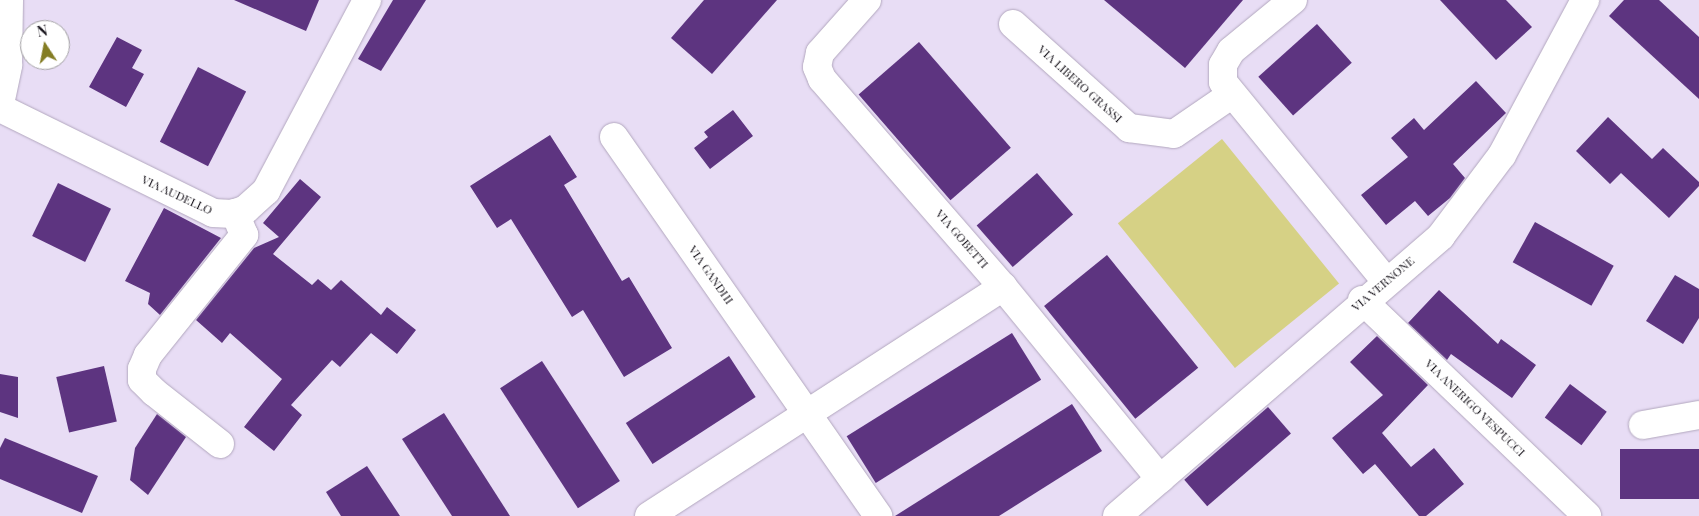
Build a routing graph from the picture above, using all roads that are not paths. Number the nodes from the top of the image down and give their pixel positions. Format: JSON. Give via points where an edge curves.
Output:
{"nodes":[{"id":1,"x":9,"y":0,"type":"edge"},
{"id":2,"x":366,"y":0,"type":"edge"},
{"id":3,"x":867,"y":0,"type":"edge"},
{"id":4,"x":1293,"y":0,"type":"edge"},
{"id":5,"x":1586,"y":0,"type":"edge"},
{"id":6,"x":1012,"y":24,"type":"dead end"},
{"id":7,"x":4,"y":63,"type":"edge"},
{"id":8,"x":1231,"y":95,"type":"junction"},
{"id":9,"x":0,"y":104,"type":"edge"},
{"id":10,"x":0,"y":108,"type":"edge"},
{"id":11,"x":614,"y":137,"type":"dead end"},
{"id":12,"x":235,"y":213,"type":"junction"},
{"id":13,"x":1385,"y":280,"type":"junction"},
{"id":14,"x":1003,"y":287,"type":"junction"},
{"id":15,"x":1362,"y":300,"type":"junction"},
{"id":16,"x":808,"y":414,"type":"junction"},
{"id":17,"x":1699,"y":415,"type":"edge"},
{"id":18,"x":1643,"y":425,"type":"dead end"},
{"id":19,"x":220,"y":444,"type":"dead end"},
{"id":20,"x":1160,"y":478,"type":"junction"},
{"id":21,"x":649,"y":516,"type":"edge"},
{"id":22,"x":878,"y":516,"type":"edge"},
{"id":23,"x":1117,"y":516,"type":"edge"},
{"id":24,"x":1587,"y":516,"type":"edge"}],
"edges":[{"from":1,"to":7,"type":"street"},
{"from":2,"to":12,"type":"street","via":[[266,192]]},
{"from":3,"to":14,"type":"street","name":"VIA GOBETTI","via":[[820,53],[816,67],[822,79]]},
{"from":4,"to":8,"type":"street","via":[[1231,51],[1223,65],[1223,82]]},
{"from":5,"to":13,"type":"street","name":"VIA VERNONE","via":[[1560,42],[1524,118],[1472,199],[1441,236]]},
{"from":6,"to":8,"type":"street","name":"VIA LIBERO GRASSI","via":[[1129,128],[1174,134]]},
{"from":7,"to":9,"type":"street"},
{"from":8,"to":13,"type":"street"},
{"from":10,"to":12,"type":"street","name":"VIA AUDELLO","via":[[213,213]]},
{"from":11,"to":16,"type":"street","name":"VIA GANDHI"},
{"from":12,"to":19,"type":"street","via":[[244,235],[148,355],[142,369],[142,380],[154,392]]},
{"from":13,"to":15,"type":"street","name":"VIA VERNONE"},
{"from":14,"to":16,"type":"street"},
{"from":14,"to":20,"type":"street","name":"VIA GOBETTI"},
{"from":15,"to":20,"type":"street","name":"VIA VERNONE"},
{"from":15,"to":24,"type":"street","name":"VIA ANERIGO VESPUCCI"},
{"from":16,"to":21,"type":"street"},
{"from":16,"to":22,"type":"street","name":"VIA GANDHI"},
{"from":17,"to":18,"type":"street"},
{"from":20,"to":23,"type":"street","name":"VIA VERNONE"}]}
